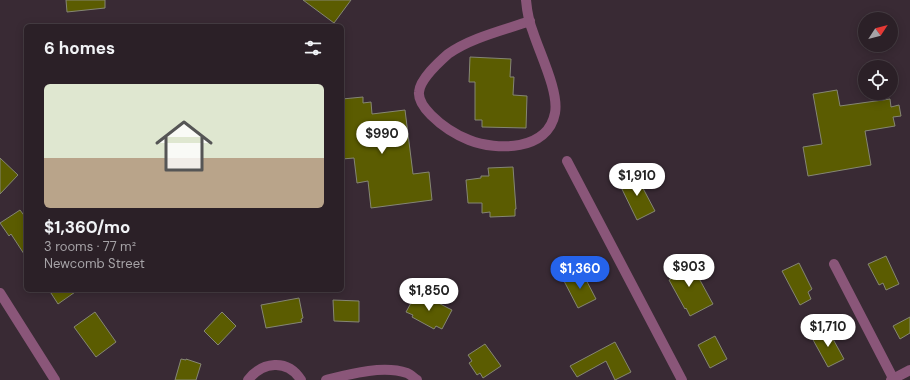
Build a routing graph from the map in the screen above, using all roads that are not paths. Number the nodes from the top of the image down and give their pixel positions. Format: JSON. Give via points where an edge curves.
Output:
{"nodes":[{"id":1,"x":526,"y":0,"type":"edge"},
{"id":2,"x":530,"y":21,"type":"junction"},
{"id":3,"x":567,"y":162,"type":"dead end"},
{"id":4,"x":834,"y":264,"type":"dead end"},
{"id":5,"x":0,"y":293,"type":"edge"},
{"id":6,"x":910,"y":370,"type":"edge"},
{"id":7,"x":55,"y":380,"type":"edge"},
{"id":8,"x":248,"y":380,"type":"edge"},
{"id":9,"x":301,"y":380,"type":"edge"},
{"id":10,"x":326,"y":380,"type":"edge"},
{"id":11,"x":417,"y":380,"type":"edge"},
{"id":12,"x":682,"y":380,"type":"edge"},
{"id":13,"x":893,"y":380,"type":"edge"}],
"edges":[{"from":1,"to":2,"type":"street"},
{"from":2,"to":2,"type":"street","via":[[556,102],[553,121],[548,130],[542,137],[533,141],[504,147],[468,140],[441,125],[426,110],[419,96],[422,83],[432,70],[460,47]]},
{"from":3,"to":12,"type":"street"},
{"from":4,"to":13,"type":"street"},
{"from":5,"to":7,"type":"street"},
{"from":6,"to":13,"type":"street"},
{"from":8,"to":9,"type":"street","via":[[256,371],[266,366],[278,365],[289,368]]},
{"from":10,"to":11,"type":"street","via":[[382,370],[407,373]]}]}
